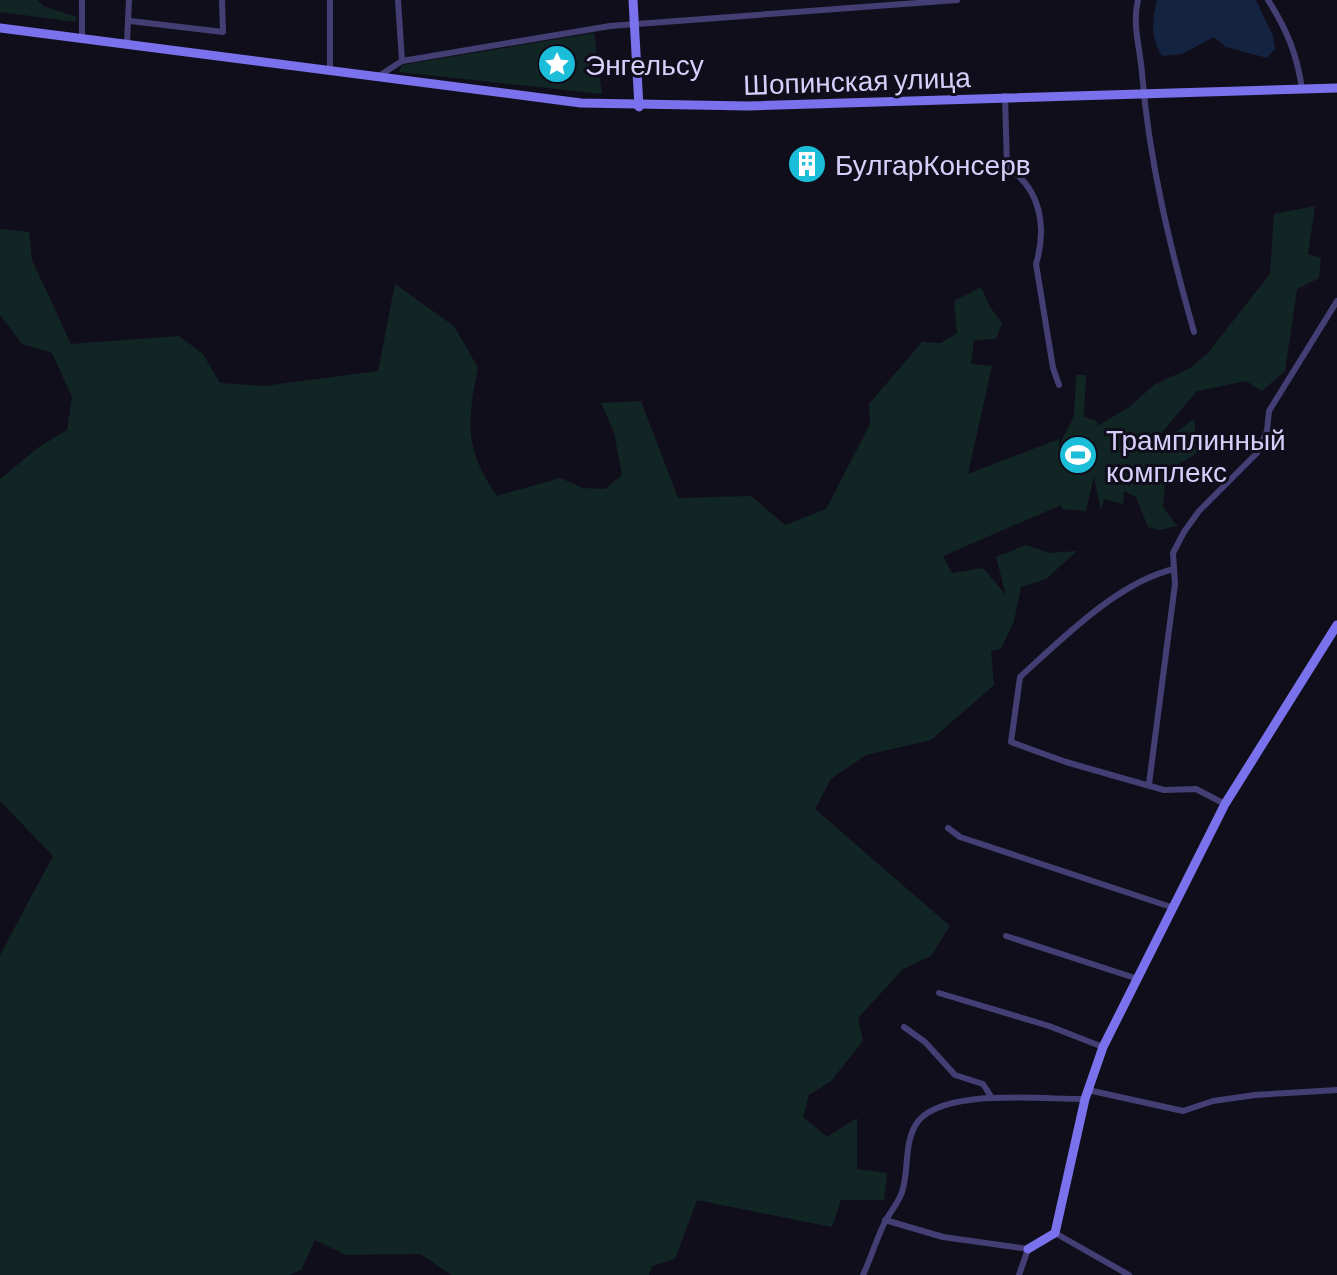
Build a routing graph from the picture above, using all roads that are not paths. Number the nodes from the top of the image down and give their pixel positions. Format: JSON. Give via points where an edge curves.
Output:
{"nodes":[{"id":1,"x":82,"y":0,"type":"edge"},
{"id":2,"x":129,"y":0,"type":"edge"},
{"id":3,"x":222,"y":0,"type":"edge"},
{"id":4,"x":330,"y":0,"type":"edge"},
{"id":5,"x":398,"y":0,"type":"edge"},
{"id":6,"x":633,"y":0,"type":"edge"},
{"id":7,"x":957,"y":0,"type":"edge"},
{"id":8,"x":1138,"y":0,"type":"edge"},
{"id":9,"x":1268,"y":0,"type":"edge"},
{"id":10,"x":130,"y":21,"type":"junction"},
{"id":11,"x":635,"y":23,"type":"junction"},
{"id":12,"x":0,"y":28,"type":"edge"},
{"id":13,"x":82,"y":37,"type":"junction"},
{"id":14,"x":127,"y":42,"type":"junction"},
{"id":15,"x":402,"y":61,"type":"junction"},
{"id":16,"x":330,"y":70,"type":"junction"},
{"id":17,"x":379,"y":76,"type":"junction"},
{"id":18,"x":1337,"y":88,"type":"edge"},
{"id":19,"x":1302,"y":89,"type":"junction"},
{"id":20,"x":1143,"y":94,"type":"junction"},
{"id":21,"x":1005,"y":96,"type":"junction"},
{"id":22,"x":639,"y":107,"type":"junction"},
{"id":23,"x":1337,"y":301,"type":"edge"},
{"id":24,"x":1194,"y":332,"type":"dead end"},
{"id":25,"x":1059,"y":385,"type":"dead end"},
{"id":26,"x":1174,"y":569,"type":"junction"},
{"id":27,"x":1337,"y":625,"type":"edge"},
{"id":28,"x":1149,"y":784,"type":"junction"},
{"id":29,"x":1225,"y":804,"type":"junction"},
{"id":30,"x":948,"y":828,"type":"dead end"},
{"id":31,"x":1174,"y":908,"type":"junction"},
{"id":32,"x":1006,"y":936,"type":"dead end"},
{"id":33,"x":1138,"y":979,"type":"junction"},
{"id":34,"x":939,"y":993,"type":"dead end"},
{"id":35,"x":904,"y":1027,"type":"dead end"},
{"id":36,"x":1103,"y":1047,"type":"junction"},
{"id":37,"x":1337,"y":1090,"type":"edge"},
{"id":38,"x":1086,"y":1094,"type":"junction"},
{"id":39,"x":992,"y":1098,"type":"junction"},
{"id":40,"x":885,"y":1220,"type":"junction"},
{"id":41,"x":1055,"y":1233,"type":"junction"},
{"id":42,"x":1028,"y":1249,"type":"junction"},
{"id":43,"x":863,"y":1275,"type":"edge"},
{"id":44,"x":1019,"y":1275,"type":"edge"},
{"id":45,"x":1129,"y":1275,"type":"edge"}],
"edges":[{"from":1,"to":13,"type":"street"},
{"from":2,"to":10,"type":"street"},
{"from":3,"to":10,"type":"street","via":[[223,32]]},
{"from":4,"to":16,"type":"street"},
{"from":5,"to":15,"type":"street"},
{"from":6,"to":11,"type":"street"},
{"from":7,"to":11,"type":"street"},
{"from":8,"to":20,"type":"street"},
{"from":9,"to":19,"type":"street","via":[[1286,26]]},
{"from":10,"to":14,"type":"street"},
{"from":11,"to":15,"type":"street"},
{"from":11,"to":22,"type":"street"},
{"from":12,"to":13,"type":"street","name":"Шопинская улица"},
{"from":13,"to":14,"type":"street","name":"Шопинская улица"},
{"from":14,"to":16,"type":"street","name":"Шопинская улица"},
{"from":15,"to":17,"type":"street"},
{"from":16,"to":17,"type":"street","name":"Шопинская улица"},
{"from":17,"to":22,"type":"street","name":"Шопинская улица"},
{"from":18,"to":19,"type":"street","name":"Шопинская улица"},
{"from":19,"to":20,"type":"street","name":"Шопинская улица"},
{"from":20,"to":21,"type":"street","name":"Шопинская улица"},
{"from":20,"to":24,"type":"street","via":[[1165,226]]},
{"from":21,"to":22,"type":"street","name":"Шопинская улица"},
{"from":21,"to":25,"type":"street","via":[[1007,167],[1033,191],[1039,210],[1041,249],[1036,264]]},
{"from":23,"to":26,"type":"street","via":[[1269,411],[1257,453],[1191,521],[1173,553]]},
{"from":26,"to":28,"type":"street"},
{"from":26,"to":28,"type":"street","via":[[1149,575],[1075,628],[1020,677],[1011,742]]},
{"from":27,"to":29,"type":"street"},
{"from":28,"to":29,"type":"street","via":[[1164,790],[1196,789]]},
{"from":29,"to":31,"type":"street"},
{"from":30,"to":31,"type":"street","via":[[960,837]]},
{"from":31,"to":33,"type":"street"},
{"from":32,"to":33,"type":"street"},
{"from":33,"to":36,"type":"street"},
{"from":34,"to":36,"type":"street"},
{"from":35,"to":39,"type":"street","via":[[955,1075],[983,1084]]},
{"from":36,"to":38,"type":"street"},
{"from":37,"to":38,"type":"street","via":[[1255,1095],[1183,1111]]},
{"from":38,"to":39,"type":"street"},
{"from":38,"to":41,"type":"street"},
{"from":39,"to":40,"type":"street","via":[[943,1106],[915,1125],[902,1192]]},
{"from":40,"to":42,"type":"street","via":[[943,1237]]},
{"from":40,"to":43,"type":"street"},
{"from":41,"to":42,"type":"street"},
{"from":41,"to":45,"type":"street"},
{"from":42,"to":44,"type":"street"}]}
